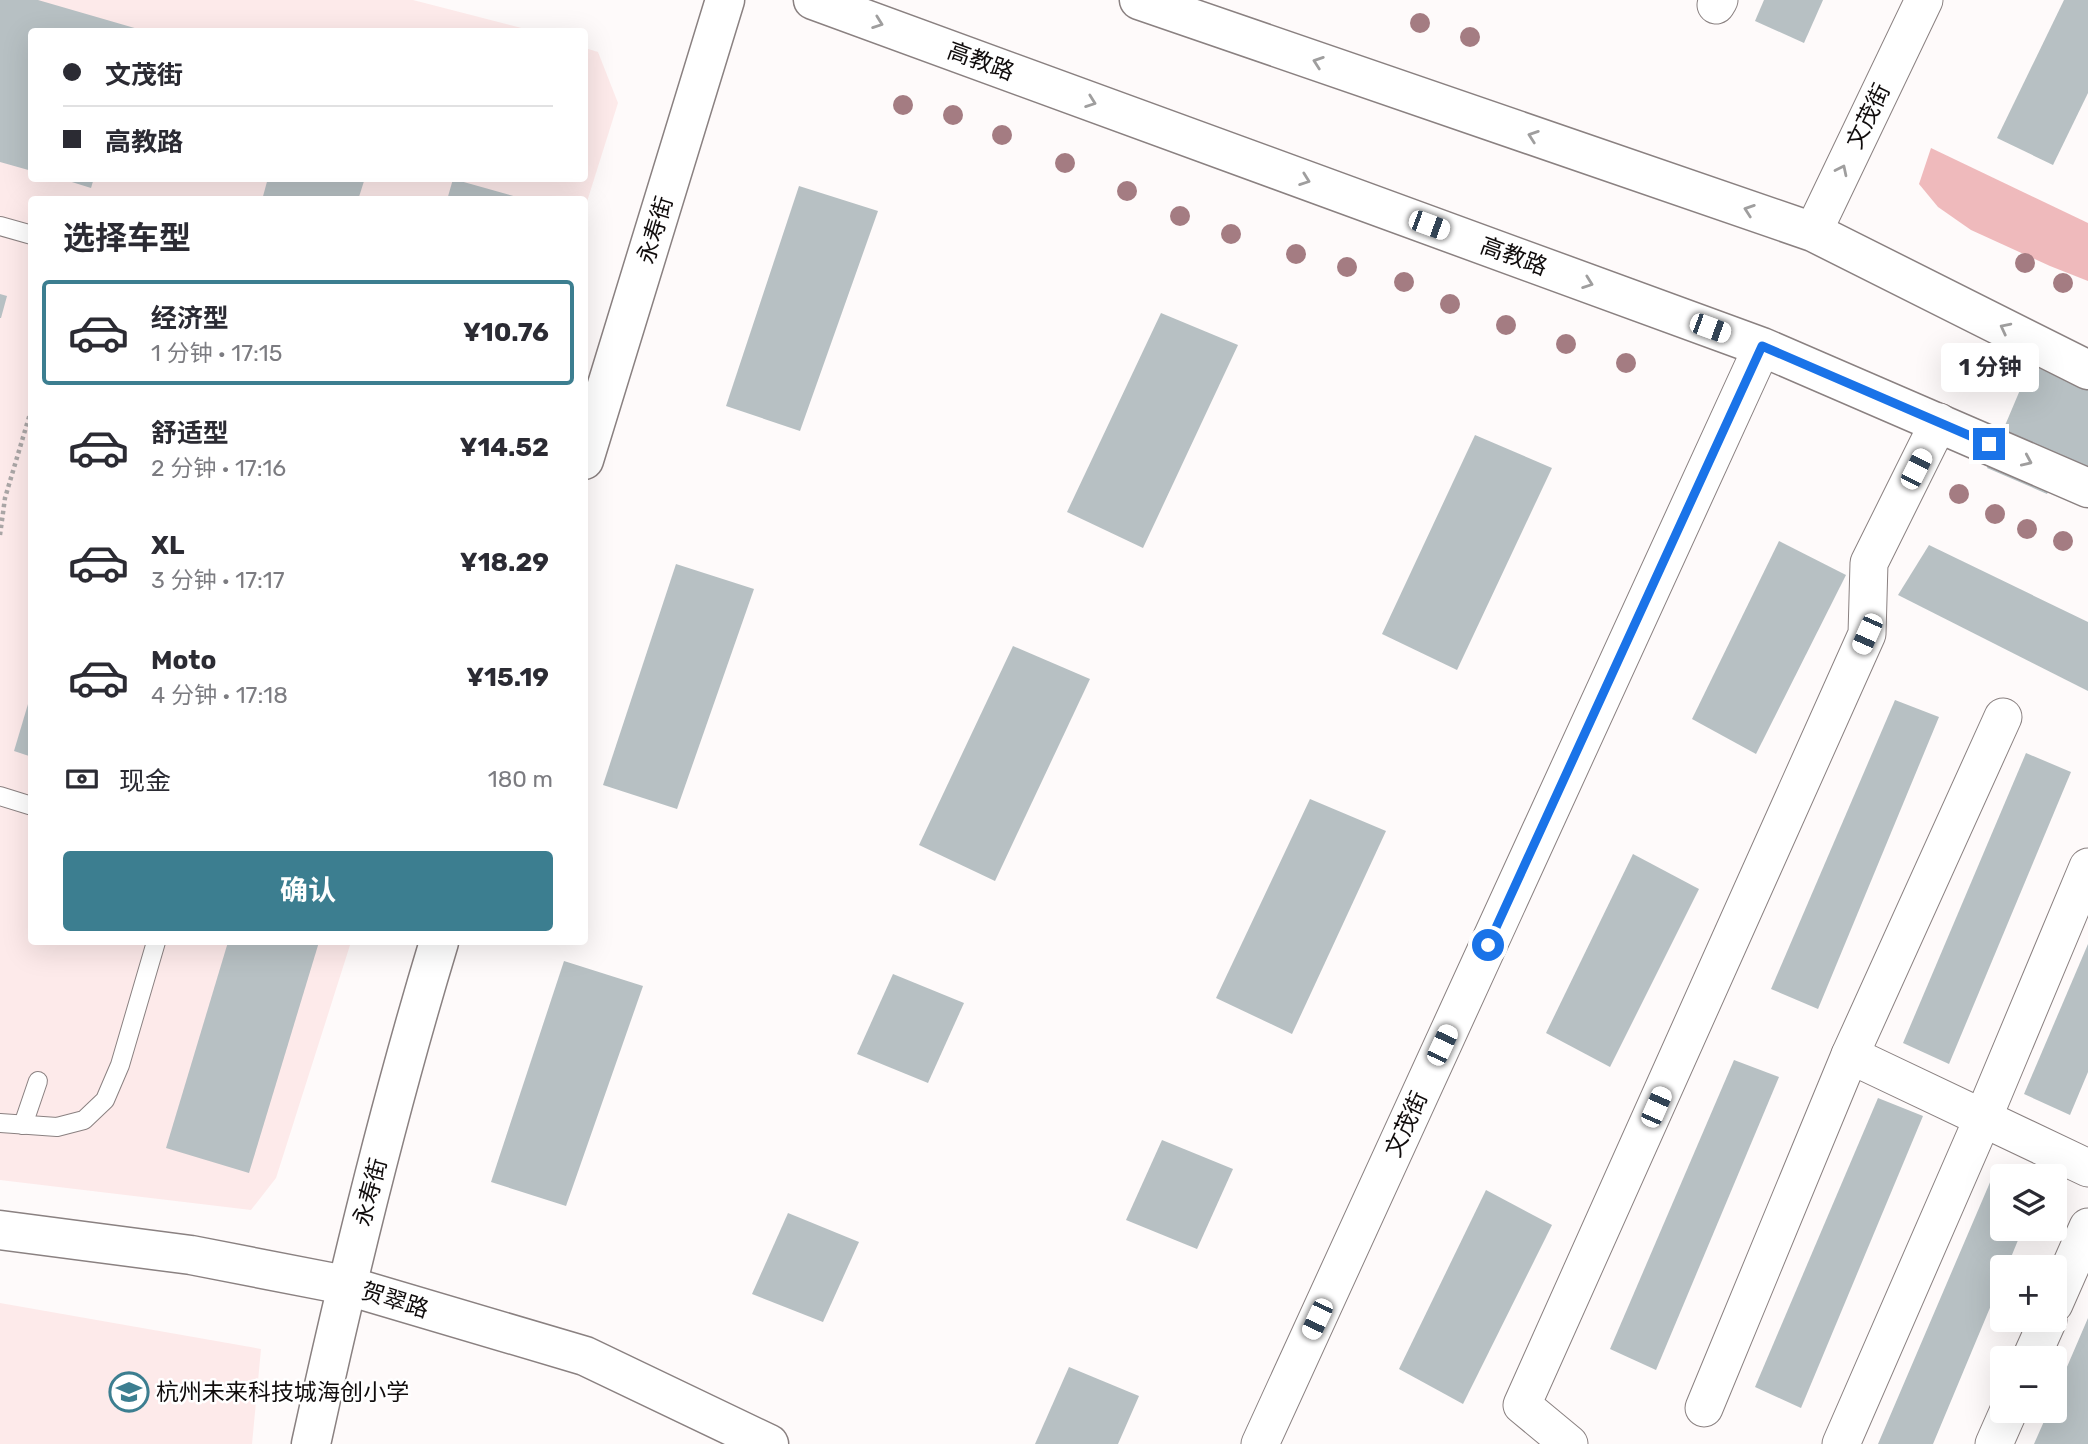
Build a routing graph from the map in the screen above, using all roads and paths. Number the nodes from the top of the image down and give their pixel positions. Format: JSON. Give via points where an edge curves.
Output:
{"nodes":[{"id":1,"x":725,"y":0,"type":"edge"},
{"id":2,"x":813,"y":0,"type":"edge"},
{"id":3,"x":1139,"y":0,"type":"edge"},
{"id":4,"x":1924,"y":0,"type":"edge"},
{"id":5,"x":0,"y":226,"type":"edge"},
{"id":6,"x":1813,"y":232,"type":"junction"},
{"id":7,"x":28,"y":234,"type":"edge"},
{"id":8,"x":1762,"y":346,"type":"junction"},
{"id":9,"x":2088,"y":370,"type":"edge"},
{"id":10,"x":28,"y":420,"type":"edge"},
{"id":11,"x":1939,"y":422,"type":"junction"},
{"id":12,"x":588,"y":447,"type":"edge"},
{"id":13,"x":2088,"y":488,"type":"edge"},
{"id":14,"x":0,"y":535,"type":"edge"},
{"id":15,"x":2003,"y":717,"type":"dead end"},
{"id":16,"x":0,"y":796,"type":"edge"},
{"id":17,"x":28,"y":805,"type":"edge"},
{"id":18,"x":2088,"y":867,"type":"edge"},
{"id":19,"x":155,"y":945,"type":"edge"},
{"id":20,"x":438,"y":945,"type":"edge"},
{"id":21,"x":1850,"y":1055,"type":"junction"},
{"id":22,"x":38,"y":1081,"type":"dead end"},
{"id":23,"x":1983,"y":1118,"type":"junction"},
{"id":24,"x":0,"y":1123,"type":"edge"},
{"id":25,"x":23,"y":1125,"type":"junction"},
{"id":26,"x":2088,"y":1168,"type":"edge"},
{"id":27,"x":2088,"y":1227,"type":"edge"},
{"id":28,"x":0,"y":1230,"type":"edge"},
{"id":29,"x":2067,"y":1275,"type":"edge"},
{"id":30,"x":345,"y":1285,"type":"junction"},
{"id":31,"x":1704,"y":1408,"type":"dead end"},
{"id":32,"x":2003,"y":1423,"type":"edge"},
{"id":33,"x":311,"y":1444,"type":"edge"},
{"id":34,"x":769,"y":1444,"type":"edge"},
{"id":35,"x":1260,"y":1444,"type":"edge"},
{"id":36,"x":1569,"y":1444,"type":"edge"},
{"id":37,"x":1841,"y":1444,"type":"edge"},
{"id":38,"x":1994,"y":1444,"type":"edge"}],
"edges":[{"from":1,"to":12,"type":"main road","name":"永寿街"},
{"from":2,"to":8,"type":"main road","name":"高教路","one_way":true},
{"from":6,"to":3,"type":"main road","one_way":true},
{"from":6,"to":4,"type":"street","name":"文茂街","one_way":true},
{"from":5,"to":7,"type":"lane"},
{"from":9,"to":6,"type":"main road","one_way":true},
{"from":8,"to":11,"type":"main road","name":"高教路"},
{"from":8,"to":35,"type":"street","name":"文茂街"},
{"from":10,"to":14,"type":"path","via":[[5,498]]},
{"from":11,"to":13,"type":"main road","name":"高教路","one_way":true},
{"from":11,"to":36,"type":"street","via":[[1869,563],[1867,634],[1522,1405]]},
{"from":15,"to":21,"type":"street"},
{"from":16,"to":17,"type":"lane"},
{"from":18,"to":23,"type":"street"},
{"from":19,"to":25,"type":"lane","via":[[120,1065],[105,1100],[84,1120],[57,1128]]},
{"from":20,"to":30,"type":"main road","name":"永寿街"},
{"from":21,"to":23,"type":"street"},
{"from":21,"to":31,"type":"street"},
{"from":22,"to":25,"type":"lane"},
{"from":23,"to":26,"type":"street"},
{"from":23,"to":37,"type":"street"},
{"from":24,"to":25,"type":"lane"},
{"from":27,"to":29,"type":"street"},
{"from":28,"to":30,"type":"main road","name":"贺翠路","via":[[191,1255]]},
{"from":30,"to":33,"type":"main road","name":"永寿街"},
{"from":30,"to":34,"type":"main road","name":"贺翠路","via":[[585,1356]]},
{"from":32,"to":38,"type":"street"}]}
